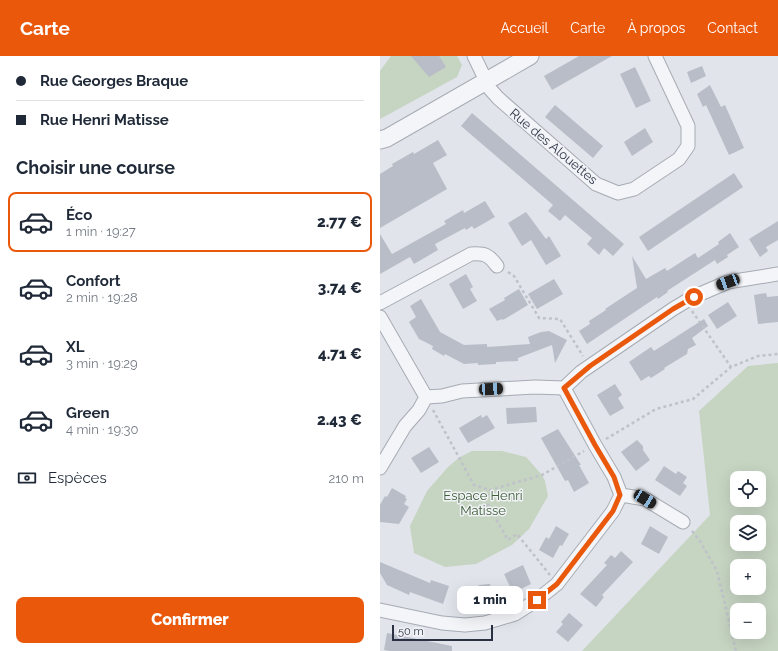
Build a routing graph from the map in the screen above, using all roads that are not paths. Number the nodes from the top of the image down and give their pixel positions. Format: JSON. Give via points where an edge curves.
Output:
{"nodes":[{"id":1,"x":474,"y":56,"type":"edge"},
{"id":2,"x":530,"y":56,"type":"edge"},
{"id":3,"x":655,"y":56,"type":"edge"},
{"id":4,"x":486,"y":81,"type":"junction"},
{"id":5,"x":382,"y":141,"type":"edge"},
{"id":6,"x":497,"y":266,"type":"road end"},
{"id":7,"x":778,"y":274,"type":"edge"},
{"id":8,"x":380,"y":303,"type":"edge"},
{"id":9,"x":380,"y":317,"type":"edge"},
{"id":10,"x":564,"y":388,"type":"junction"},
{"id":11,"x":426,"y":397,"type":"junction"},
{"id":12,"x":380,"y":468,"type":"edge"},
{"id":13,"x":620,"y":495,"type":"junction"},
{"id":14,"x":683,"y":522,"type":"road end"},
{"id":15,"x":380,"y":610,"type":"edge"}],
"edges":[{"from":1,"to":4,"type":"street","name":"Rue des Alouettes"},
{"from":2,"to":4,"type":"street"},
{"from":3,"to":4,"type":"street","name":"Rue des Alouettes","via":[[688,126],[688,146],[679,159],[634,189],[618,193],[596,184],[498,98]]},
{"from":4,"to":5,"type":"street"},
{"from":6,"to":8,"type":"street","via":[[492,259],[482,253],[471,254]]},
{"from":7,"to":10,"type":"street","via":[[728,282],[709,289],[590,366]]},
{"from":9,"to":11,"type":"street"},
{"from":10,"to":11,"type":"street","via":[[462,391]]},
{"from":10,"to":13,"type":"street","via":[[614,477]]},
{"from":11,"to":12,"type":"street"},
{"from":13,"to":14,"type":"street","via":[[645,499]]},
{"from":13,"to":15,"type":"street","via":[[613,511],[557,584],[515,614],[485,623],[465,625]]}]}
